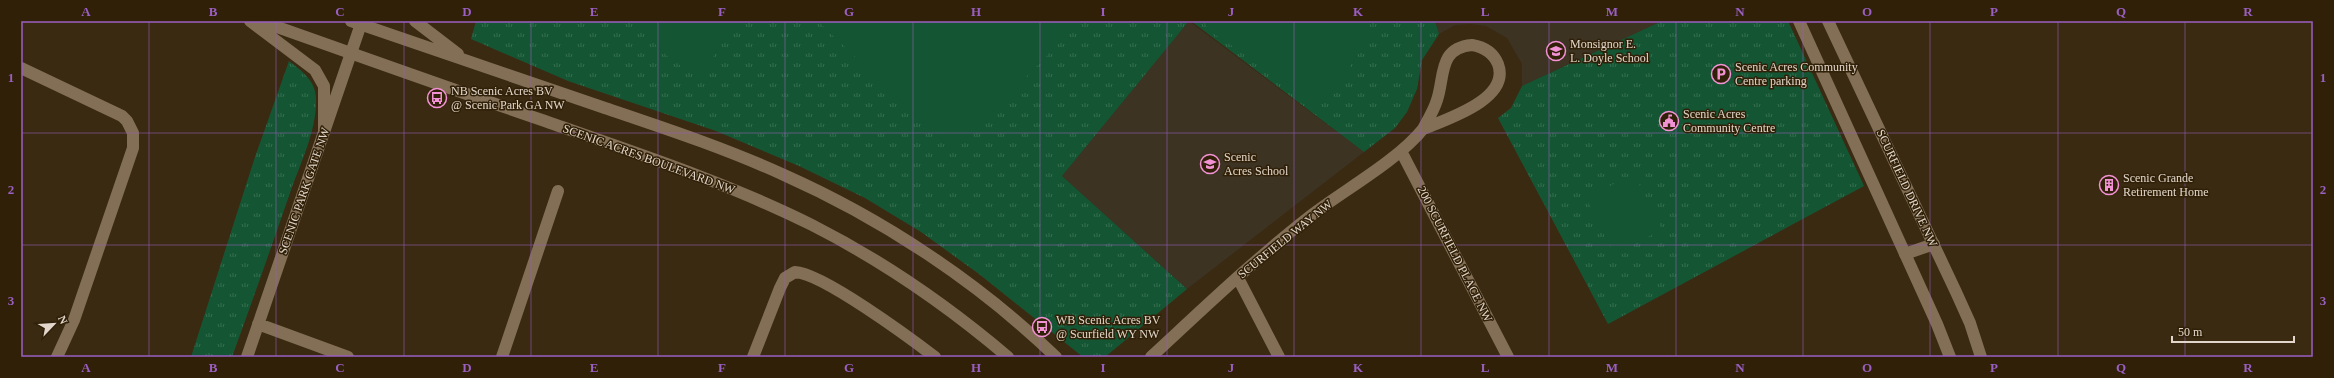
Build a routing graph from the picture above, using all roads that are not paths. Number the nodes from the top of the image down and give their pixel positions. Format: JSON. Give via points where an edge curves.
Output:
{"nodes":[{"id":1,"x":250,"y":21,"type":"edge"},
{"id":2,"x":260,"y":21,"type":"edge"},
{"id":3,"x":415,"y":21,"type":"edge"},
{"id":4,"x":1799,"y":21,"type":"edge"},
{"id":5,"x":1828,"y":21,"type":"edge"},
{"id":6,"x":358,"y":22,"type":"edge"},
{"id":7,"x":352,"y":53,"type":"junction"},
{"id":8,"x":465,"y":60,"type":"junction"},
{"id":9,"x":21,"y":68,"type":"edge"},
{"id":10,"x":1423,"y":129,"type":"junction"},
{"id":11,"x":324,"y":132,"type":"junction"},
{"id":12,"x":1401,"y":151,"type":"junction"},
{"id":13,"x":558,"y":191,"type":"dead end"},
{"id":14,"x":1934,"y":244,"type":"junction"},
{"id":15,"x":1905,"y":254,"type":"junction"},
{"id":16,"x":1238,"y":278,"type":"junction"},
{"id":17,"x":258,"y":324,"type":"junction"},
{"id":18,"x":1154,"y":356,"type":"edge"},
{"id":19,"x":57,"y":357,"type":"edge"},
{"id":20,"x":247,"y":357,"type":"edge"},
{"id":21,"x":348,"y":357,"type":"edge"},
{"id":22,"x":502,"y":357,"type":"edge"},
{"id":23,"x":753,"y":357,"type":"edge"},
{"id":24,"x":934,"y":357,"type":"edge"},
{"id":25,"x":1008,"y":357,"type":"edge"},
{"id":26,"x":1056,"y":357,"type":"edge"},
{"id":27,"x":1279,"y":357,"type":"edge"},
{"id":28,"x":1508,"y":357,"type":"edge"},
{"id":29,"x":1950,"y":357,"type":"edge"},
{"id":30,"x":1982,"y":357,"type":"edge"}],
"edges":[{"from":1,"to":11,"type":"street","via":[[303,59],[318,74],[324,86]]},
{"from":2,"to":7,"type":"street","name":"SCENIC ACRES BOULEVARD NW"},
{"from":3,"to":8,"type":"street"},
{"from":4,"to":15,"type":"street"},
{"from":5,"to":14,"type":"street","name":"SCURFIELD DRIVE NW"},
{"from":6,"to":7,"type":"street","name":"SCENIC PARK GATE NW"},
{"from":6,"to":8,"type":"street"},
{"from":7,"to":11,"type":"street","name":"SCENIC PARK GATE NW"},
{"from":7,"to":25,"type":"street","name":"SCENIC ACRES BOULEVARD NW","via":[[692,174],[777,209],[886,267],[953,313]]},
{"from":8,"to":26,"type":"street","via":[[705,142],[785,175],[855,211],[934,259],[1015,320]]},
{"from":9,"to":19,"type":"street","via":[[122,116],[131,127],[134,141],[119,194],[77,313]]},
{"from":10,"to":10,"type":"street","name":"SCURFIELD WAY NW","via":[[1461,114],[1489,96],[1500,76],[1499,68],[1489,51],[1478,46],[1466,45],[1453,51],[1443,70],[1437,102]]},
{"from":10,"to":12,"type":"street","name":"SCURFIELD WAY NW"},
{"from":11,"to":17,"type":"street","name":"SCENIC PARK GATE NW"},
{"from":12,"to":16,"type":"street","name":"SCURFIELD WAY NW","via":[[1312,215]]},
{"from":12,"to":28,"type":"street","name":"200 SCURFIELD PLACE NW"},
{"from":13,"to":22,"type":"street"},
{"from":14,"to":15,"type":"street"},
{"from":14,"to":30,"type":"street","name":"SCURFIELD DRIVE NW","via":[[1970,323]]},
{"from":15,"to":29,"type":"street","via":[[1938,324]]},
{"from":16,"to":18,"type":"street","name":"SCURFIELD WAY NW"},
{"from":16,"to":27,"type":"street"},
{"from":17,"to":20,"type":"street","name":"SCENIC PARK GATE NW"},
{"from":17,"to":21,"type":"street"},
{"from":23,"to":24,"type":"street","via":[[780,288],[785,278],[795,272],[808,275],[848,298],[906,335]]}]}
